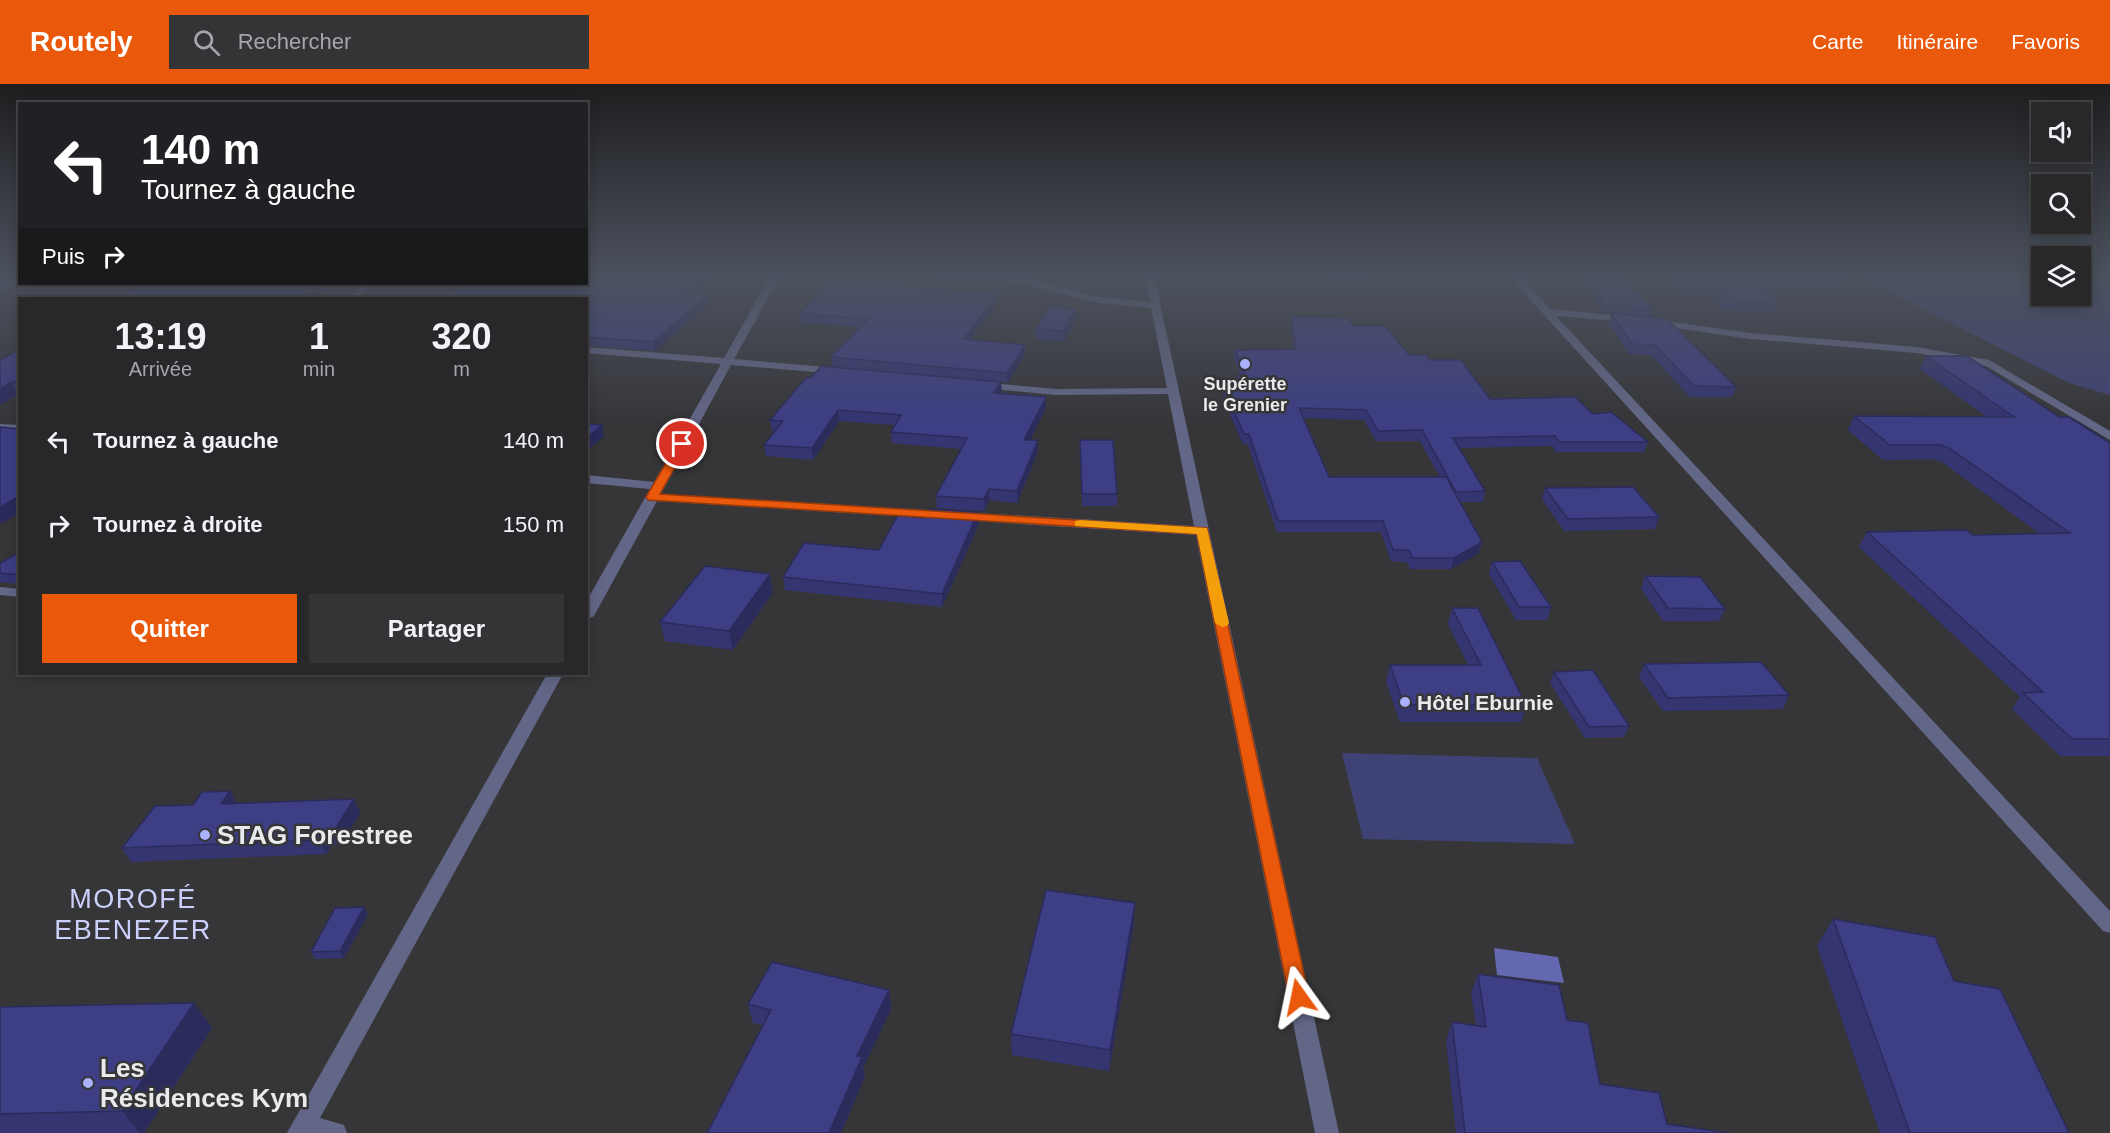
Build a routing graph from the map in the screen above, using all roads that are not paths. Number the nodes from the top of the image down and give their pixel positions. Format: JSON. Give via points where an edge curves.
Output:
{"nodes":[{"id":1,"x":749,"y":324,"type":"edge"},
{"id":2,"x":1158,"y":324,"type":"edge"},
{"id":3,"x":1559,"y":324,"type":"edge"},
{"id":4,"x":1665,"y":324,"type":"edge"},
{"id":5,"x":588,"y":350,"type":"edge"},
{"id":6,"x":728,"y":361,"type":"junction"},
{"id":7,"x":845,"y":372,"type":"edge"},
{"id":8,"x":974,"y":384,"type":"edge"},
{"id":9,"x":1172,"y":392,"type":"junction"},
{"id":10,"x":0,"y":428,"type":"edge"},
{"id":11,"x":18,"y":429,"type":"edge"},
{"id":12,"x":2110,"y":436,"type":"edge"},
{"id":13,"x":588,"y":479,"type":"edge"},
{"id":14,"x":656,"y":492,"type":"junction"},
{"id":15,"x":1203,"y":531,"type":"junction"},
{"id":16,"x":0,"y":591,"type":"edge"},
{"id":17,"x":18,"y":593,"type":"edge"},
{"id":18,"x":588,"y":612,"type":"edge"},
{"id":19,"x":554,"y":675,"type":"edge"},
{"id":20,"x":2110,"y":925,"type":"edge"},
{"id":21,"x":301,"y":1130,"type":"edge"},
{"id":22,"x":335,"y":1133,"type":"edge"},
{"id":23,"x":1327,"y":1133,"type":"edge"}],
"edges":[{"from":1,"to":6,"type":"street"},
{"from":2,"to":9,"type":"street"},
{"from":3,"to":20,"type":"street"},
{"from":4,"to":12,"type":"street","via":[[1750,336],[1917,350],[1989,363]]},
{"from":5,"to":6,"type":"street"},
{"from":6,"to":7,"type":"street"},
{"from":6,"to":14,"type":"street"},
{"from":8,"to":9,"type":"street","via":[[1056,392]]},
{"from":9,"to":15,"type":"street"},
{"from":10,"to":11,"type":"street"},
{"from":13,"to":14,"type":"street"},
{"from":14,"to":15,"type":"street"},
{"from":14,"to":18,"type":"street"},
{"from":15,"to":23,"type":"street"},
{"from":16,"to":17,"type":"street"},
{"from":19,"to":21,"type":"street"},
{"from":21,"to":22,"type":"street"}]}
